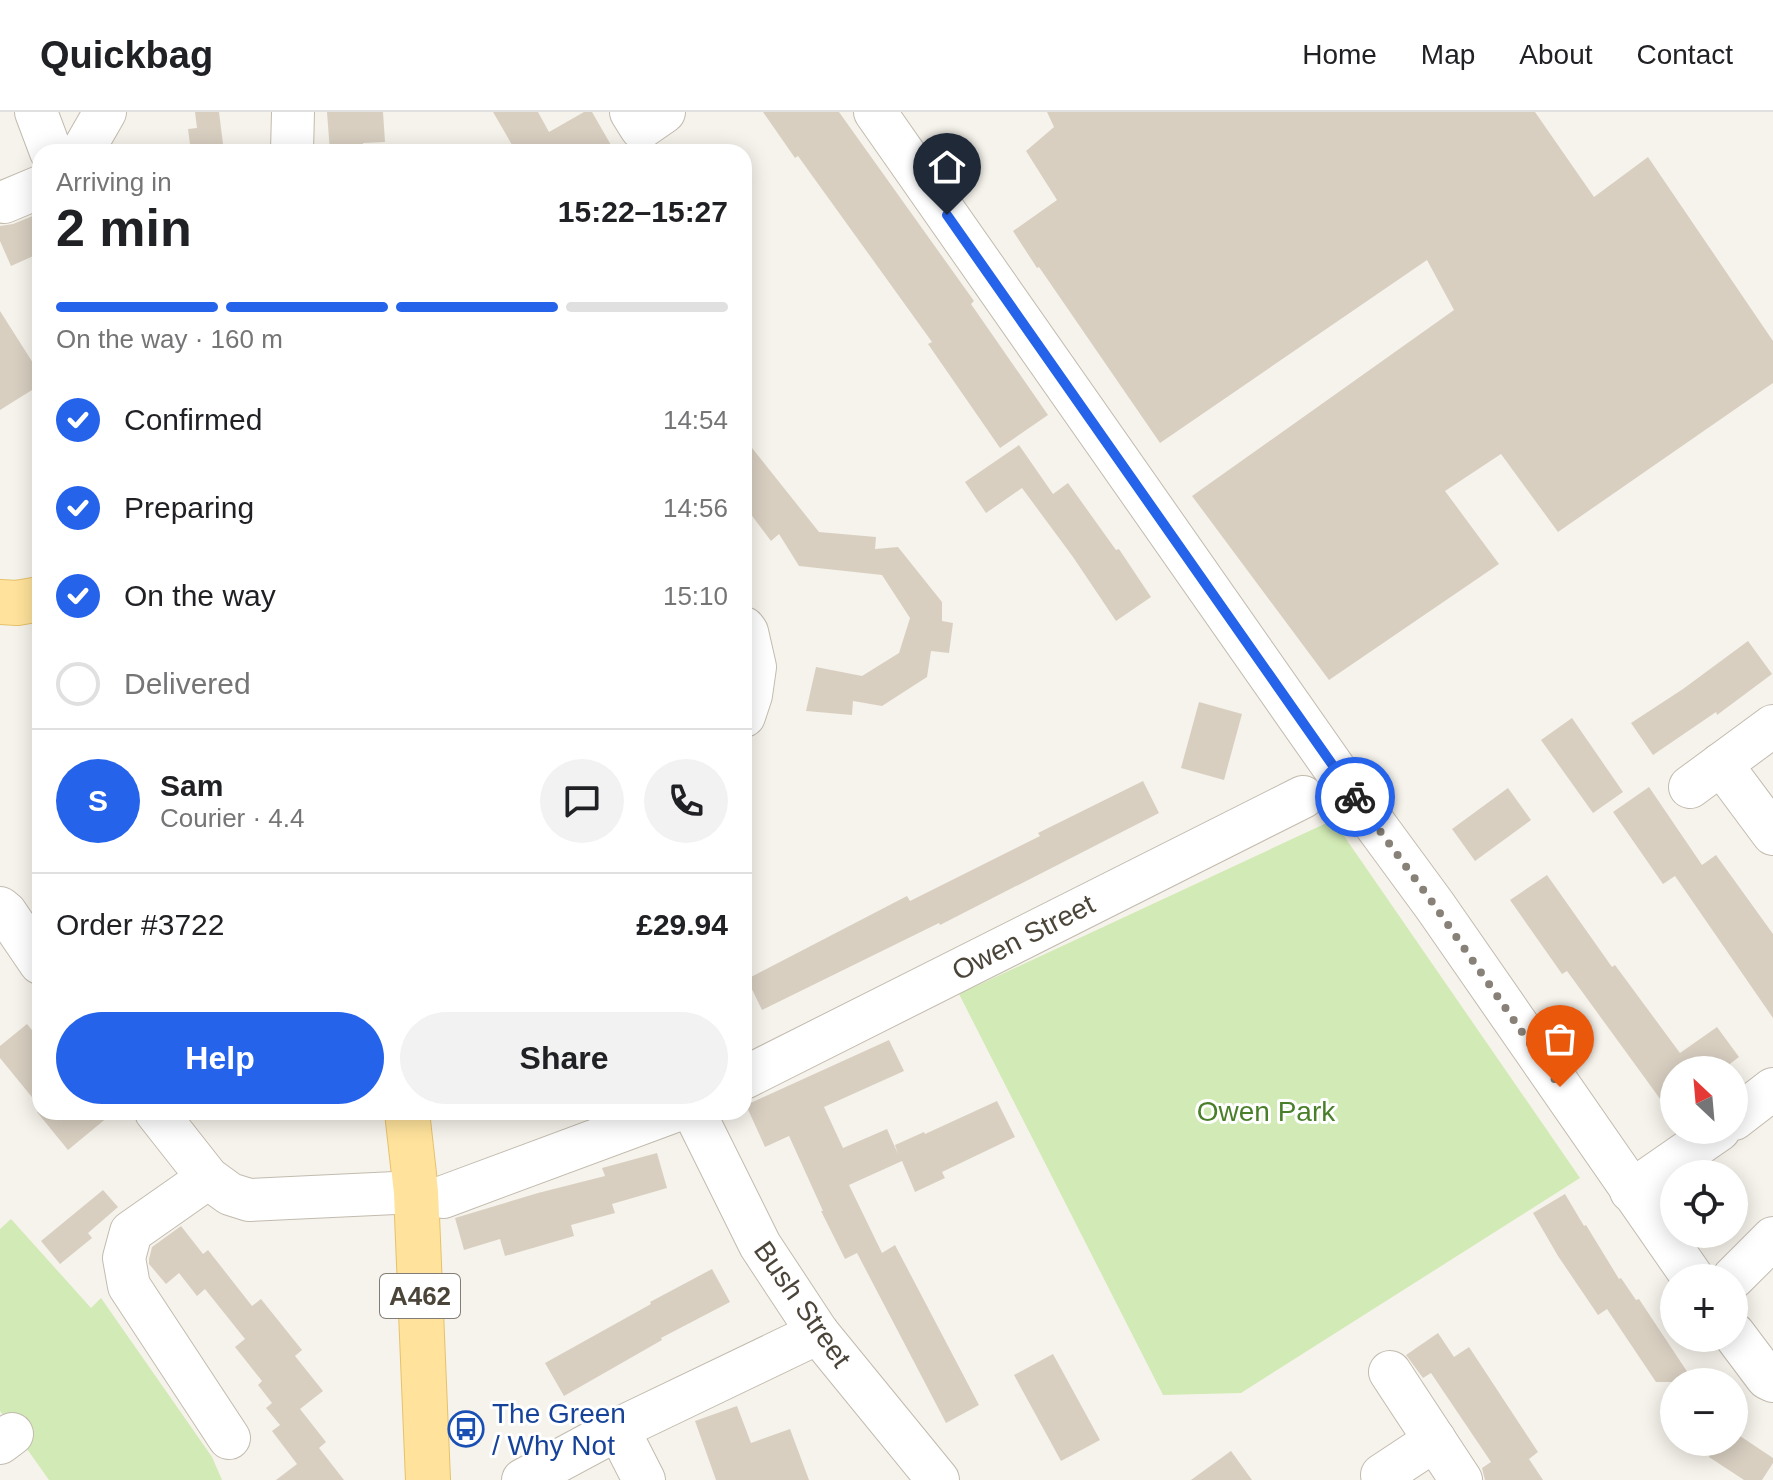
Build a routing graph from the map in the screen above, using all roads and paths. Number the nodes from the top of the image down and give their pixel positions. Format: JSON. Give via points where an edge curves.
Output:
{"nodes":[{"id":1,"x":36,"y":112,"type":"edge"},
{"id":2,"x":105,"y":112,"type":"edge"},
{"id":3,"x":293,"y":112,"type":"edge"},
{"id":4,"x":631,"y":112,"type":"edge"},
{"id":5,"x":664,"y":112,"type":"edge"},
{"id":6,"x":875,"y":112,"type":"edge"},
{"id":7,"x":48,"y":144,"type":"edge"},
{"id":8,"x":87,"y":144,"type":"edge"},
{"id":9,"x":292,"y":144,"type":"edge"},
{"id":10,"x":752,"y":654,"type":"edge"},
{"id":11,"x":752,"y":688,"type":"edge"},
{"id":12,"x":1773,"y":726,"type":"edge"},
{"id":13,"x":1303,"y":797,"type":"dead end"},
{"id":14,"x":1773,"y":834,"type":"edge"},
{"id":15,"x":0,"y":908,"type":"edge"},
{"id":16,"x":32,"y":951,"type":"edge"},
{"id":17,"x":752,"y":1074,"type":"edge"},
{"id":18,"x":1773,"y":1089,"type":"edge"},
{"id":19,"x":1748,"y":1108,"type":"edge"},
{"id":20,"x":162,"y":1120,"type":"edge"},
{"id":21,"x":409,"y":1120,"type":"edge"},
{"id":22,"x":648,"y":1120,"type":"edge"},
{"id":23,"x":698,"y":1120,"type":"edge"},
{"id":24,"x":1699,"y":1144,"type":"edge"},
{"id":25,"x":208,"y":1178,"type":"junction"},
{"id":26,"x":1631,"y":1191,"type":"junction"},
{"id":27,"x":430,"y":1194,"type":"junction"},
{"id":28,"x":1773,"y":1238,"type":"edge"},
{"id":29,"x":1683,"y":1264,"type":"edge"},
{"id":30,"x":1747,"y":1264,"type":"edge"},
{"id":31,"x":818,"y":1333,"type":"junction"},
{"id":32,"x":1748,"y":1352,"type":"edge"},
{"id":33,"x":1390,"y":1372,"type":"dead end"},
{"id":34,"x":1773,"y":1381,"type":"edge"},
{"id":35,"x":618,"y":1429,"type":"junction"},
{"id":36,"x":229,"y":1438,"type":"dead end"},
{"id":37,"x":1435,"y":1440,"type":"junction"},
{"id":38,"x":1382,"y":1475,"type":"dead end"},
{"id":39,"x":428,"y":1480,"type":"edge"},
{"id":40,"x":523,"y":1480,"type":"edge"},
{"id":41,"x":644,"y":1480,"type":"edge"},
{"id":42,"x":938,"y":1480,"type":"edge"},
{"id":43,"x":1461,"y":1480,"type":"edge"}],
"edges":[{"from":1,"to":7,"type":"street"},
{"from":2,"to":8,"type":"street"},
{"from":3,"to":9,"type":"street"},
{"from":4,"to":5,"type":"street","via":[[641,128]]},
{"from":6,"to":26,"type":"street"},
{"from":10,"to":11,"type":"street"},
{"from":12,"to":14,"type":"street","via":[[1706,775]]},
{"from":13,"to":17,"type":"street","name":"Owen Street"},
{"from":15,"to":16,"type":"street"},
{"from":18,"to":19,"type":"street"},
{"from":20,"to":25,"type":"street"},
{"from":21,"to":27,"type":"main road","number":"A462"},
{"from":22,"to":27,"type":"street"},
{"from":23,"to":31,"type":"street","name":"Bush Street","via":[[760,1245]]},
{"from":24,"to":26,"type":"street"},
{"from":25,"to":27,"type":"street","via":[[249,1200]]},
{"from":25,"to":36,"type":"street","via":[[131,1232],[124,1258],[129,1286]]},
{"from":26,"to":29,"type":"street"},
{"from":27,"to":39,"type":"main road","number":"A462"},
{"from":28,"to":30,"type":"street"},
{"from":31,"to":35,"type":"street"},
{"from":31,"to":42,"type":"street","name":"Bush Street"},
{"from":32,"to":34,"type":"street"},
{"from":33,"to":37,"type":"street"},
{"from":35,"to":40,"type":"street"},
{"from":35,"to":41,"type":"street"},
{"from":37,"to":38,"type":"street"},
{"from":37,"to":43,"type":"street"}]}
